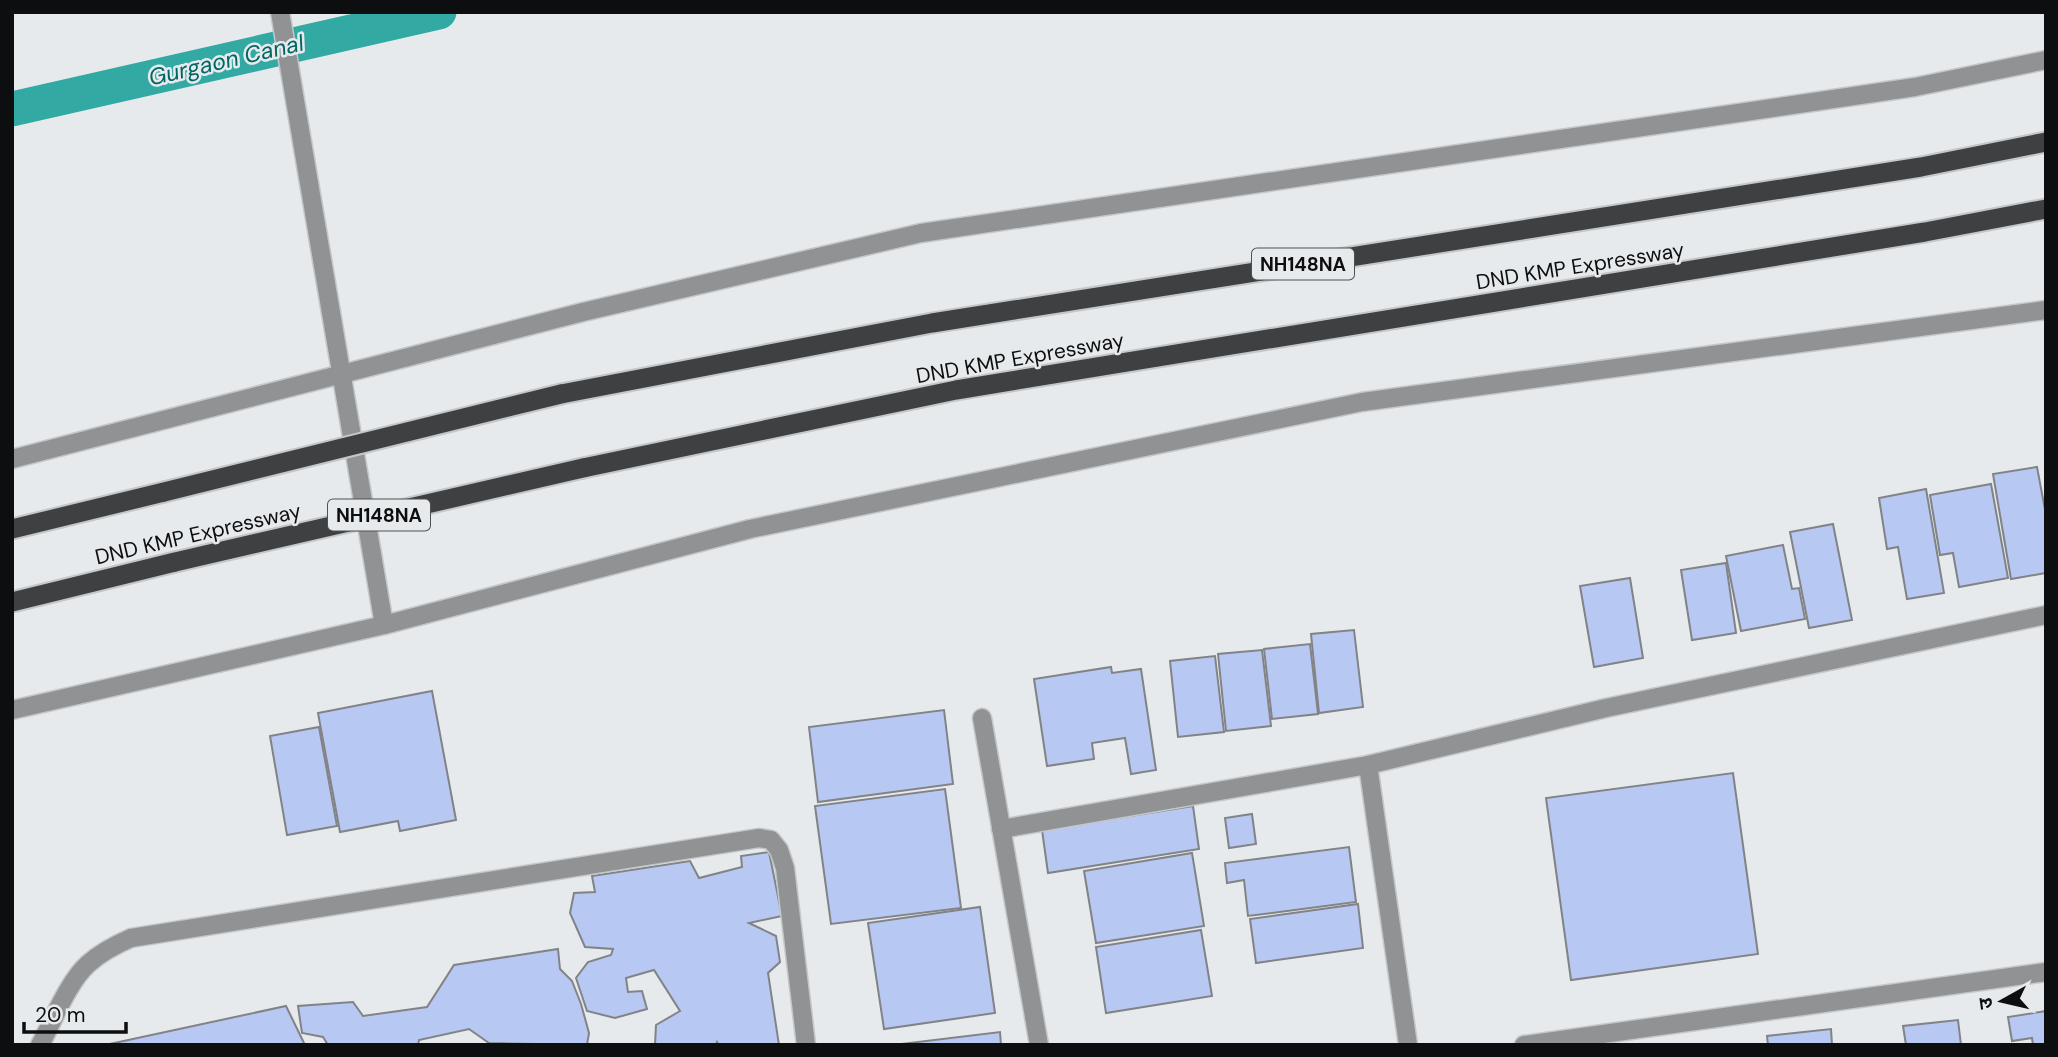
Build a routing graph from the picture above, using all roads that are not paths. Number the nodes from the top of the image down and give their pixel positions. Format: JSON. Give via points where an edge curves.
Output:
{"nodes":[{"id":1,"x":280,"y":12,"type":"edge"},
{"id":2,"x":2046,"y":60,"type":"edge"},
{"id":3,"x":2046,"y":142,"type":"edge"},
{"id":4,"x":2046,"y":209,"type":"edge"},
{"id":5,"x":2046,"y":310,"type":"edge"},
{"id":6,"x":342,"y":374,"type":"junction"},
{"id":7,"x":12,"y":459,"type":"edge"},
{"id":8,"x":12,"y":529,"type":"edge"},
{"id":9,"x":12,"y":602,"type":"edge"},
{"id":10,"x":2046,"y":615,"type":"edge"},
{"id":11,"x":384,"y":625,"type":"junction"},
{"id":12,"x":12,"y":709,"type":"edge"},
{"id":13,"x":982,"y":718,"type":"dead end"},
{"id":14,"x":1368,"y":765,"type":"junction"},
{"id":15,"x":1001,"y":829,"type":"junction"},
{"id":16,"x":2046,"y":972,"type":"edge"},
{"id":17,"x":40,"y":1045,"type":"edge"},
{"id":18,"x":806,"y":1045,"type":"edge"},
{"id":19,"x":1039,"y":1045,"type":"edge"},
{"id":20,"x":1408,"y":1045,"type":"edge"},
{"id":21,"x":1524,"y":1045,"type":"edge"}],
"edges":[{"from":1,"to":6,"type":"street"},
{"from":2,"to":6,"type":"street","via":[[1915,87],[921,233]]},
{"from":3,"to":8,"type":"highway","number":"NH148NA","bridge":true,"via":[[1908,169],[932,323],[561,394]]},
{"from":4,"to":9,"type":"highway","name":"DND KMP Expressway","number":"NH148NA","bridge":true,"via":[[1925,233],[956,390],[583,468]]},
{"from":5,"to":11,"type":"street","via":[[1362,402],[750,529]]},
{"from":6,"to":7,"type":"street"},
{"from":6,"to":11,"type":"street"},
{"from":10,"to":14,"type":"street","via":[[1606,708]]},
{"from":11,"to":12,"type":"street"},
{"from":13,"to":15,"type":"street"},
{"from":14,"to":15,"type":"street"},
{"from":14,"to":20,"type":"street"},
{"from":15,"to":19,"type":"street"},
{"from":16,"to":21,"type":"street"},
{"from":17,"to":18,"type":"street","via":[[86,966],[131,938],[759,838],[771,840],[785,869]]}]}
